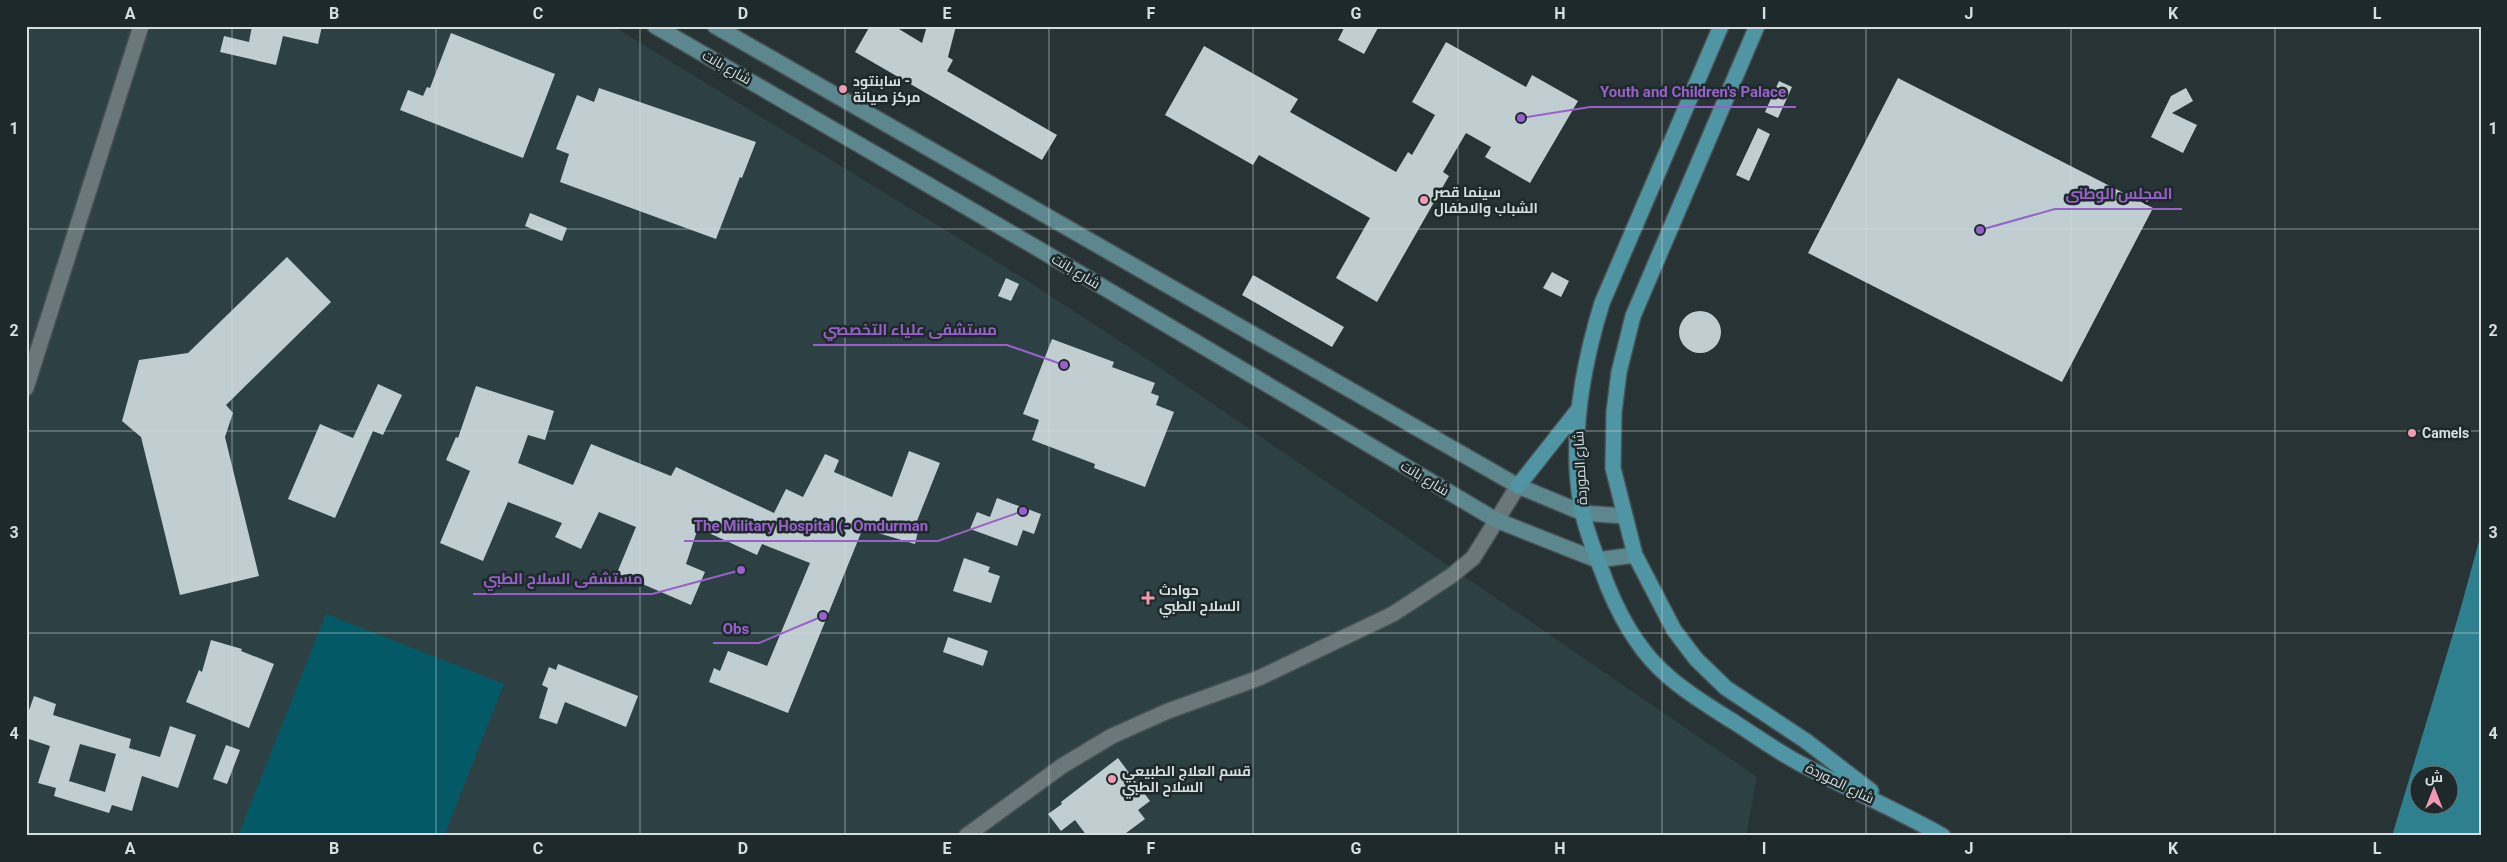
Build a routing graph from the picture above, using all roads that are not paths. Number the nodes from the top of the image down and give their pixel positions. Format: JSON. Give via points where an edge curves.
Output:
{"nodes":[{"id":1,"x":141,"y":26,"type":"edge"},
{"id":2,"x":655,"y":26,"type":"edge"},
{"id":3,"x":715,"y":26,"type":"edge"},
{"id":4,"x":1721,"y":26,"type":"edge"},
{"id":5,"x":1758,"y":26,"type":"edge"},
{"id":6,"x":26,"y":388,"type":"edge"},
{"id":7,"x":1578,"y":410,"type":"junction"},
{"id":8,"x":1518,"y":486,"type":"junction"},
{"id":9,"x":1583,"y":513,"type":"junction"},
{"id":10,"x":1624,"y":516,"type":"junction"},
{"id":11,"x":1496,"y":520,"type":"junction"},
{"id":12,"x":1635,"y":555,"type":"junction"},
{"id":13,"x":1597,"y":560,"type":"junction"},
{"id":14,"x":1898,"y":811,"type":"junction"},
{"id":15,"x":966,"y":836,"type":"edge"},
{"id":16,"x":1943,"y":836,"type":"edge"}],
"edges":[{"from":1,"to":6,"type":"street"},
{"from":2,"to":11,"type":"main road","name":"شارع بانت"},
{"from":3,"to":8,"type":"main road"},
{"from":4,"to":7,"type":"main road","name":"شارع الموردة","via":[[1602,303],[1586,361]]},
{"from":5,"to":10,"type":"main road","name":"شارع الموردة","via":[[1626,338],[1614,412],[1613,468]]},
{"from":7,"to":8,"type":"main road"},
{"from":7,"to":9,"type":"main road","name":"شارع الموردة","via":[[1577,467]]},
{"from":8,"to":9,"type":"main road"},
{"from":8,"to":11,"type":"street"},
{"from":9,"to":10,"type":"main road"},
{"from":9,"to":13,"type":"main road","name":"شارع الموردة"},
{"from":10,"to":12,"type":"main road","name":"شارع الموردة"},
{"from":11,"to":13,"type":"main road","name":"شارع بانت"},
{"from":11,"to":15,"type":"street","via":[[1474,558],[1392,614],[1259,678],[1168,711],[1112,736],[1062,766]]},
{"from":12,"to":13,"type":"main road","name":"شارع بانت"},
{"from":12,"to":14,"type":"main road","name":"شارع الموردة","via":[[1674,630],[1702,665],[1726,688],[1806,741]]},
{"from":13,"to":14,"type":"main road","name":"شارع الموردة","via":[[1621,616],[1638,644],[1668,676],[1704,703],[1800,763]]},
{"from":14,"to":16,"type":"main road","name":"شارع الموردة"}]}
